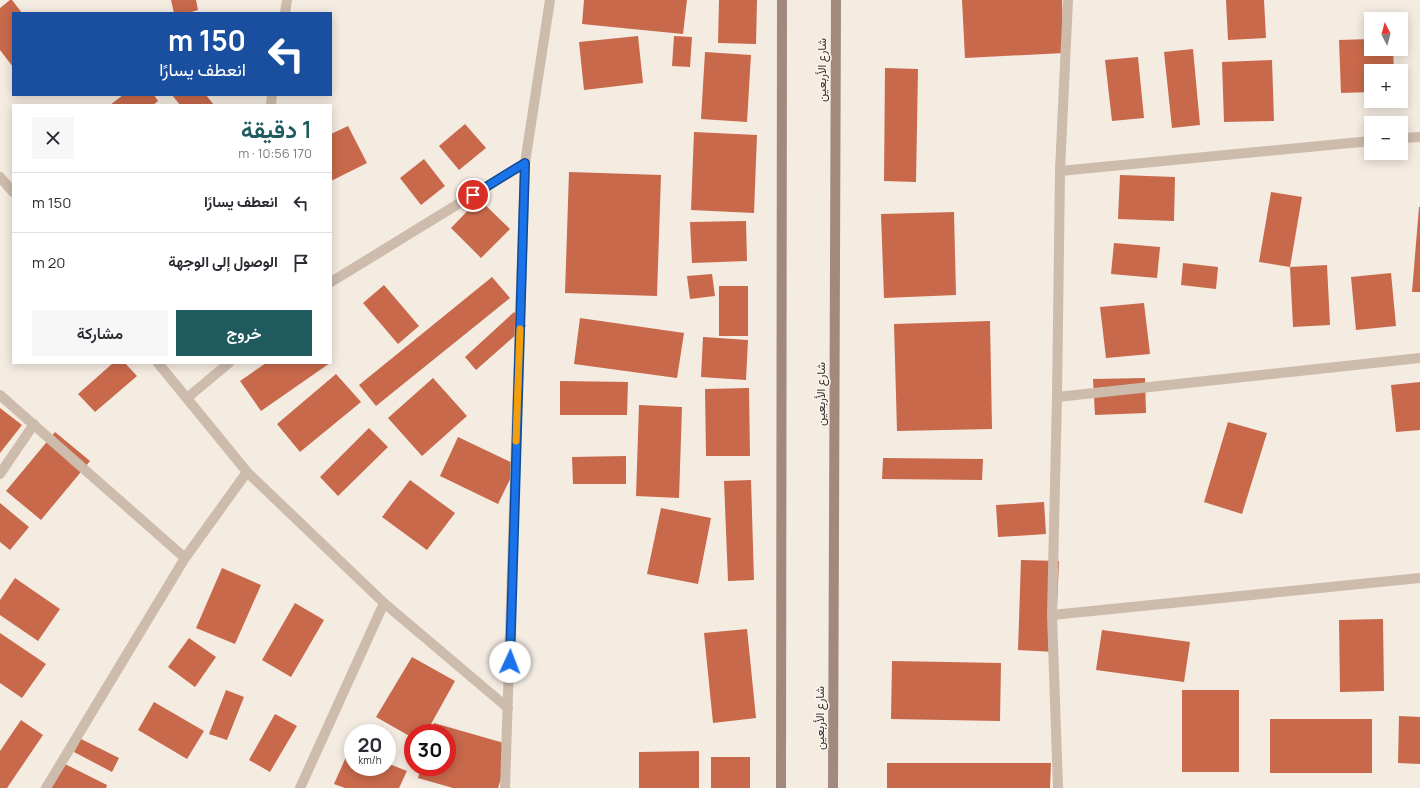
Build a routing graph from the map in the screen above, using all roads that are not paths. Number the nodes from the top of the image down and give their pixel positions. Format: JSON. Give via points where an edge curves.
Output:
{"nodes":[{"id":1,"x":287,"y":0,"type":"edge"},
{"id":2,"x":550,"y":0,"type":"edge"},
{"id":3,"x":782,"y":0,"type":"edge"},
{"id":4,"x":836,"y":0,"type":"edge"},
{"id":5,"x":1068,"y":0,"type":"edge"},
{"id":6,"x":285,"y":12,"type":"edge"},
{"id":7,"x":1420,"y":136,"type":"edge"},
{"id":8,"x":1408,"y":137,"type":"edge"},
{"id":9,"x":1364,"y":142,"type":"edge"},
{"id":10,"x":525,"y":163,"type":"junction"},
{"id":11,"x":1060,"y":171,"type":"junction"},
{"id":12,"x":0,"y":177,"type":"edge"},
{"id":13,"x":12,"y":191,"type":"edge"},
{"id":14,"x":332,"y":281,"type":"edge"},
{"id":15,"x":1420,"y":358,"type":"edge"},
{"id":16,"x":159,"y":364,"type":"edge"},
{"id":17,"x":229,"y":364,"type":"edge"},
{"id":18,"x":0,"y":395,"type":"edge"},
{"id":19,"x":1057,"y":397,"type":"junction"},
{"id":20,"x":187,"y":398,"type":"junction"},
{"id":21,"x":34,"y":424,"type":"junction"},
{"id":22,"x":247,"y":472,"type":"junction"},
{"id":23,"x":0,"y":474,"type":"edge"},
{"id":24,"x":185,"y":558,"type":"junction"},
{"id":25,"x":1420,"y":578,"type":"edge"},
{"id":26,"x":384,"y":603,"type":"junction"},
{"id":27,"x":1052,"y":615,"type":"junction"},
{"id":28,"x":508,"y":708,"type":"junction"},
{"id":29,"x":46,"y":788,"type":"edge"},
{"id":30,"x":300,"y":788,"type":"edge"},
{"id":31,"x":505,"y":788,"type":"edge"},
{"id":32,"x":781,"y":788,"type":"edge"},
{"id":33,"x":833,"y":788,"type":"edge"},
{"id":34,"x":1058,"y":788,"type":"edge"}],
"edges":[{"from":1,"to":6,"type":"street"},
{"from":2,"to":10,"type":"street"},
{"from":3,"to":32,"type":"main road"},
{"from":4,"to":33,"type":"main road","name":"شارع الأربعين"},
{"from":5,"to":11,"type":"street"},
{"from":7,"to":8,"type":"street"},
{"from":9,"to":11,"type":"street"},
{"from":10,"to":14,"type":"street"},
{"from":10,"to":28,"type":"street"},
{"from":11,"to":19,"type":"street"},
{"from":12,"to":13,"type":"street"},
{"from":15,"to":19,"type":"street"},
{"from":16,"to":20,"type":"street"},
{"from":17,"to":20,"type":"street"},
{"from":18,"to":21,"type":"street"},
{"from":19,"to":27,"type":"street"},
{"from":20,"to":22,"type":"street"},
{"from":21,"to":23,"type":"street"},
{"from":21,"to":24,"type":"street"},
{"from":22,"to":24,"type":"street"},
{"from":22,"to":26,"type":"street"},
{"from":24,"to":29,"type":"street"},
{"from":25,"to":27,"type":"street"},
{"from":26,"to":28,"type":"street"},
{"from":26,"to":30,"type":"street"},
{"from":27,"to":34,"type":"street"},
{"from":28,"to":31,"type":"street"}]}
